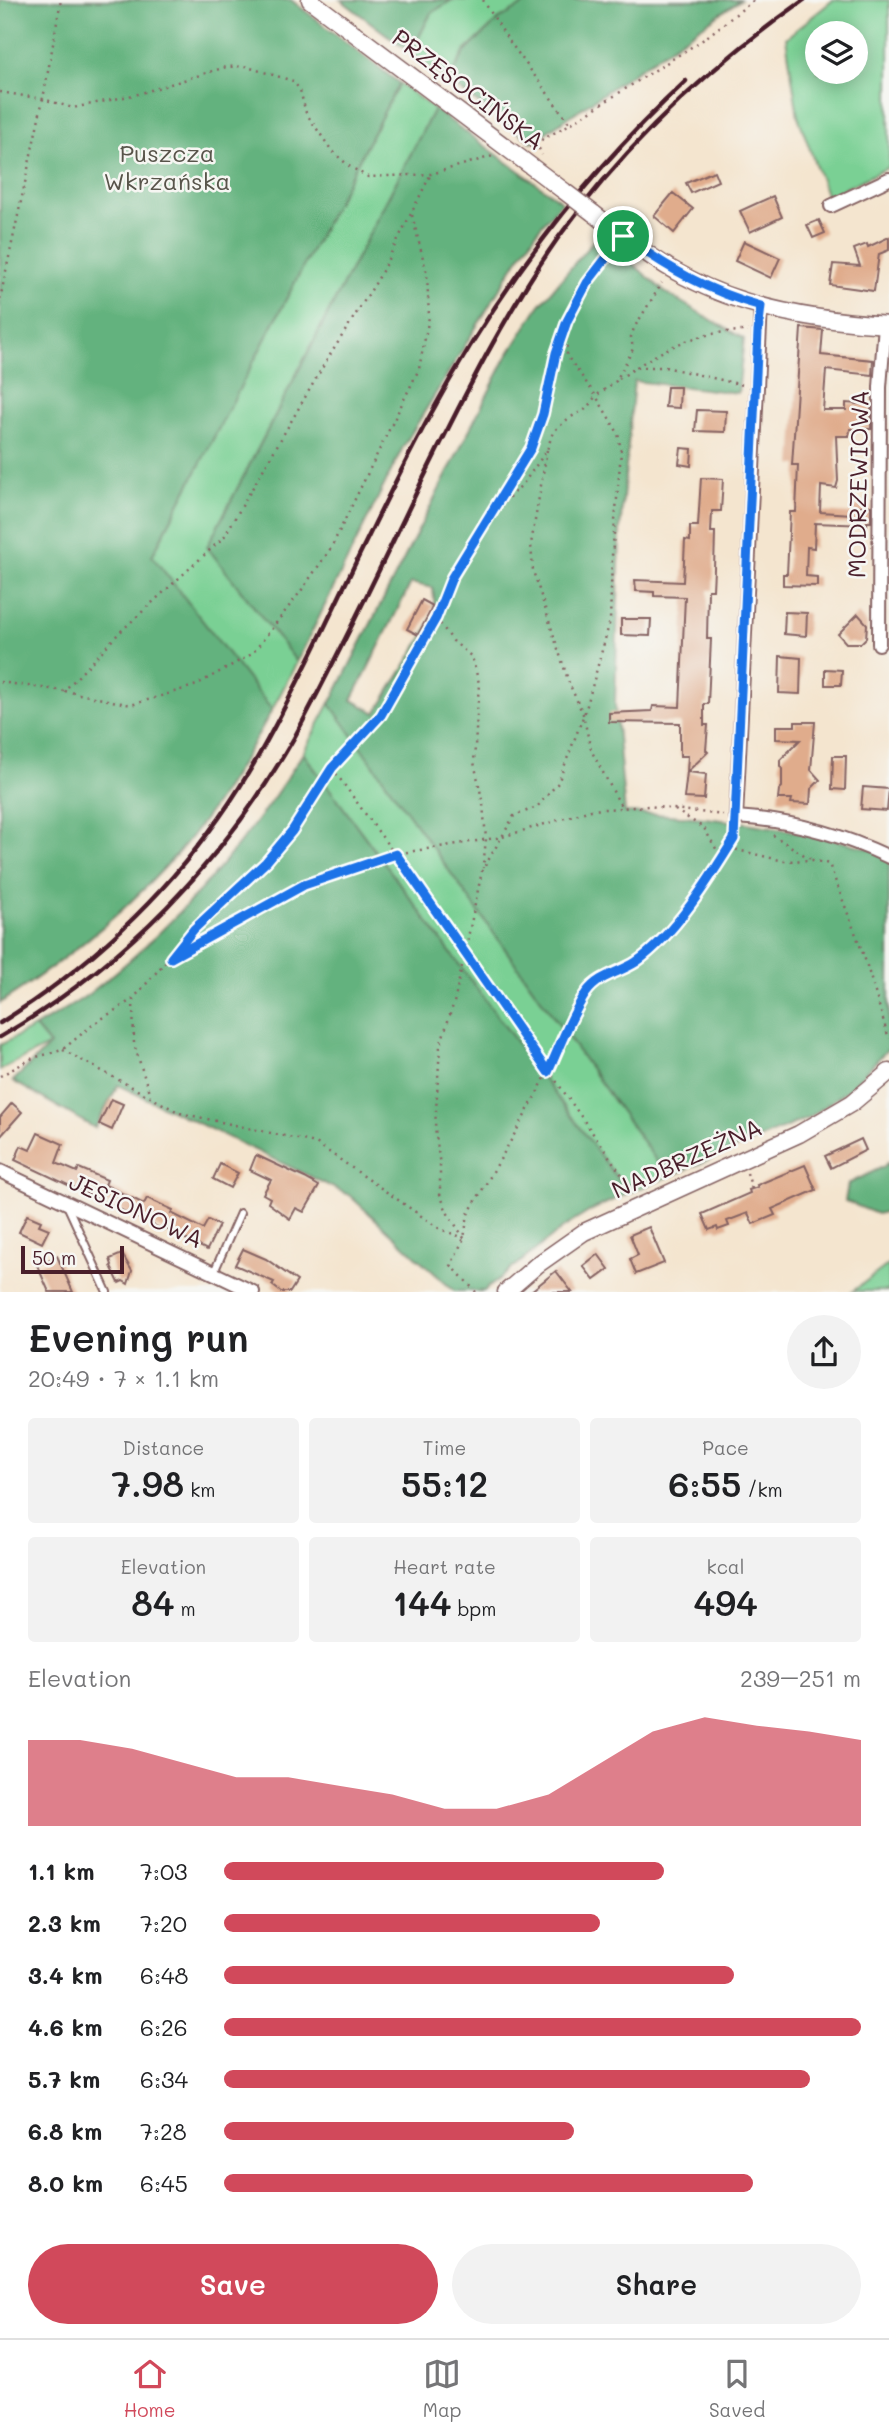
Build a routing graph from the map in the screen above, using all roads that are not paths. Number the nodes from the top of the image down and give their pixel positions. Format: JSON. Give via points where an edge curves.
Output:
{"nodes":[{"id":1,"x":310,"y":0,"type":"edge"},
{"id":2,"x":889,"y":179,"type":"edge"},
{"id":3,"x":831,"y":206,"type":"dead end"},
{"id":4,"x":761,"y":306,"type":"junction"},
{"id":5,"x":887,"y":325,"type":"edge"},
{"id":6,"x":879,"y":644,"type":"dead end"},
{"id":7,"x":889,"y":857,"type":"edge"},
{"id":8,"x":889,"y":1072,"type":"edge"},
{"id":9,"x":0,"y":1171,"type":"edge"},
{"id":10,"x":64,"y":1200,"type":"junction"},
{"id":11,"x":240,"y":1213,"type":"dead end"},
{"id":12,"x":214,"y":1272,"type":"junction"},
{"id":13,"x":107,"y":1292,"type":"edge"},
{"id":14,"x":253,"y":1292,"type":"edge"},
{"id":15,"x":506,"y":1292,"type":"edge"}],
"edges":[{"from":1,"to":4,"type":"street","name":"PRZĘSOCIŃSKA","bridge":true,"via":[[623,236],[685,277]]},
{"from":2,"to":3,"type":"street"},
{"from":4,"to":5,"type":"street","name":"PRZĘSOCIŃSKA"},
{"from":4,"to":7,"type":"street","via":[[736,817],[822,831]]},
{"from":5,"to":6,"type":"street","name":"MODRZEWIOWA","via":[[880,387]]},
{"from":8,"to":15,"type":"street","name":"NADBRZEŻNA","via":[[832,1116],[799,1134],[584,1232]]},
{"from":9,"to":10,"type":"street","name":"JESIONOWA"},
{"from":10,"to":12,"type":"street","name":"JESIONOWA"},
{"from":10,"to":13,"type":"lane"},
{"from":11,"to":12,"type":"lane"},
{"from":12,"to":14,"type":"street","name":"JESIONOWA"}]}
